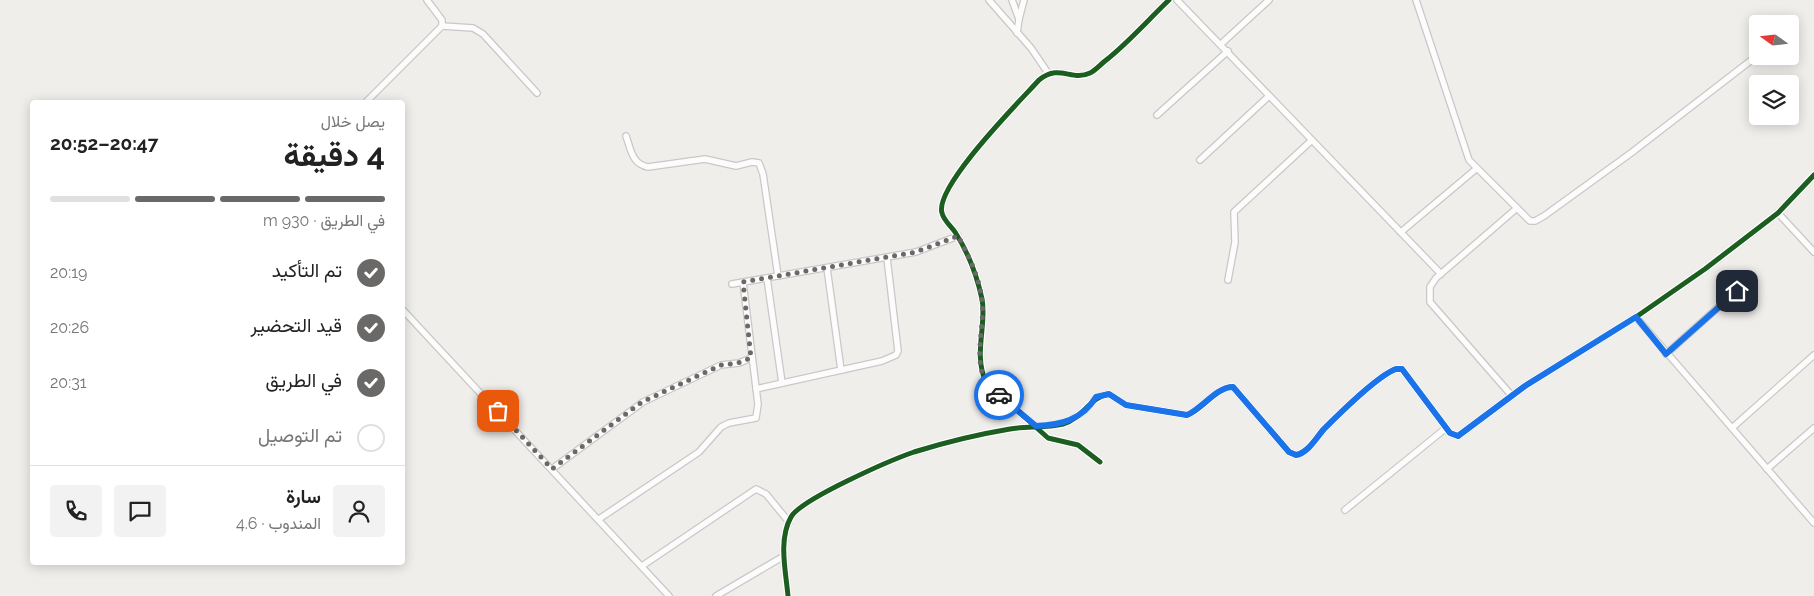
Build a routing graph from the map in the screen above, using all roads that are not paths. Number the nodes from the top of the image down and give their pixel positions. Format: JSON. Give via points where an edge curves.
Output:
{"nodes":[{"id":1,"x":428,"y":0,"type":"edge"},
{"id":2,"x":989,"y":0,"type":"edge"},
{"id":3,"x":1012,"y":0,"type":"edge"},
{"id":4,"x":1024,"y":0,"type":"edge"},
{"id":5,"x":1169,"y":0,"type":"edge"},
{"id":6,"x":1177,"y":0,"type":"edge"},
{"id":7,"x":1269,"y":0,"type":"edge"},
{"id":8,"x":1416,"y":0,"type":"edge"},
{"id":9,"x":1019,"y":19,"type":"junction"},
{"id":10,"x":442,"y":26,"type":"junction"},
{"id":11,"x":1018,"y":32,"type":"junction"},
{"id":12,"x":1221,"y":44,"type":"junction"},
{"id":13,"x":1228,"y":51,"type":"junction"},
{"id":14,"x":1749,"y":62,"type":"edge"},
{"id":15,"x":1048,"y":72,"type":"junction"},
{"id":16,"x":537,"y":93,"type":"dead end"},
{"id":17,"x":1270,"y":96,"type":"junction"},
{"id":18,"x":368,"y":100,"type":"edge"},
{"id":19,"x":1157,"y":115,"type":"dead end"},
{"id":20,"x":626,"y":136,"type":"dead end"},
{"id":21,"x":1312,"y":140,"type":"junction"},
{"id":22,"x":1200,"y":160,"type":"dead end"},
{"id":23,"x":1476,"y":169,"type":"junction"},
{"id":24,"x":1814,"y":175,"type":"edge"},
{"id":25,"x":1517,"y":208,"type":"junction"},
{"id":26,"x":1778,"y":213,"type":"junction"},
{"id":27,"x":1402,"y":232,"type":"junction"},
{"id":28,"x":958,"y":236,"type":"junction"},
{"id":29,"x":1814,"y":252,"type":"edge"},
{"id":30,"x":887,"y":258,"type":"junction"},
{"id":31,"x":827,"y":268,"type":"junction"},
{"id":32,"x":1441,"y":274,"type":"junction"},
{"id":33,"x":778,"y":276,"type":"junction"},
{"id":34,"x":767,"y":278,"type":"junction"},
{"id":35,"x":1751,"y":278,"type":"dead end"},
{"id":36,"x":1228,"y":280,"type":"dead end"},
{"id":37,"x":743,"y":282,"type":"junction"},
{"id":38,"x":732,"y":284,"type":"dead end"},
{"id":39,"x":405,"y":312,"type":"edge"},
{"id":40,"x":1636,"y":317,"type":"junction"},
{"id":41,"x":1666,"y":354,"type":"junction"},
{"id":42,"x":1814,"y":355,"type":"edge"},
{"id":43,"x":751,"y":358,"type":"junction"},
{"id":44,"x":738,"y":363,"type":"junction"},
{"id":45,"x":841,"y":370,"type":"junction"},
{"id":46,"x":753,"y":371,"type":"junction"},
{"id":47,"x":782,"y":383,"type":"junction"},
{"id":48,"x":756,"y":389,"type":"junction"},
{"id":49,"x":1512,"y":396,"type":"junction"},
{"id":50,"x":1036,"y":426,"type":"junction"},
{"id":51,"x":1446,"y":428,"type":"junction"},
{"id":52,"x":1732,"y":428,"type":"junction"},
{"id":53,"x":1814,"y":428,"type":"edge"},
{"id":54,"x":1100,"y":462,"type":"dead end"},
{"id":55,"x":552,"y":469,"type":"junction"},
{"id":56,"x":1767,"y":469,"type":"junction"},
{"id":57,"x":1346,"y":510,"type":"dead end"},
{"id":58,"x":599,"y":519,"type":"junction"},
{"id":59,"x":789,"y":522,"type":"junction"},
{"id":60,"x":1814,"y":523,"type":"edge"},
{"id":61,"x":784,"y":556,"type":"junction"},
{"id":62,"x":642,"y":566,"type":"junction"},
{"id":63,"x":669,"y":596,"type":"edge"},
{"id":64,"x":716,"y":596,"type":"edge"},
{"id":65,"x":788,"y":596,"type":"edge"}],
"edges":[{"from":1,"to":10,"type":"street","via":[[442,20]]},
{"from":2,"to":11,"type":"street"},
{"from":3,"to":9,"type":"street"},
{"from":4,"to":9,"type":"street"},
{"from":5,"to":15,"type":"street","via":[[1119,50],[1090,73]]},
{"from":6,"to":12,"type":"street"},
{"from":7,"to":12,"type":"street"},
{"from":8,"to":23,"type":"street","via":[[1465,152]]},
{"from":9,"to":11,"type":"street"},
{"from":10,"to":16,"type":"street","via":[[473,28],[483,34]]},
{"from":10,"to":18,"type":"street"},
{"from":11,"to":15,"type":"street"},
{"from":12,"to":13,"type":"street"},
{"from":13,"to":17,"type":"street"},
{"from":13,"to":19,"type":"street"},
{"from":14,"to":25,"type":"street","via":[[1544,216],[1530,221]]},
{"from":15,"to":28,"type":"street","via":[[992,131],[958,173],[941,212]]},
{"from":17,"to":21,"type":"street"},
{"from":17,"to":22,"type":"street"},
{"from":20,"to":33,"type":"street","via":[[634,161],[641,166],[705,159],[736,166],[759,163]]},
{"from":21,"to":27,"type":"street"},
{"from":21,"to":36,"type":"street","via":[[1234,212],[1235,242]]},
{"from":23,"to":25,"type":"street"},
{"from":23,"to":27,"type":"street"},
{"from":24,"to":26,"type":"street"},
{"from":25,"to":32,"type":"street"},
{"from":26,"to":29,"type":"street"},
{"from":26,"to":40,"type":"street"},
{"from":27,"to":32,"type":"street"},
{"from":28,"to":30,"type":"street","via":[[916,252]]},
{"from":28,"to":50,"type":"street","via":[[968,254],[983,302],[980,332],[982,374],[1000,397]]},
{"from":30,"to":31,"type":"street"},
{"from":30,"to":45,"type":"street","via":[[898,351],[896,355]]},
{"from":31,"to":33,"type":"street"},
{"from":31,"to":45,"type":"street"},
{"from":32,"to":49,"type":"street","via":[[1430,287],[1430,302]]},
{"from":33,"to":34,"type":"street"},
{"from":34,"to":37,"type":"street"},
{"from":34,"to":47,"type":"street"},
{"from":35,"to":41,"type":"street"},
{"from":37,"to":38,"type":"street"},
{"from":37,"to":43,"type":"street"},
{"from":39,"to":55,"type":"street"},
{"from":40,"to":41,"type":"street"},
{"from":40,"to":49,"type":"street"},
{"from":41,"to":52,"type":"street"},
{"from":42,"to":52,"type":"street"},
{"from":43,"to":44,"type":"street"},
{"from":43,"to":46,"type":"street"},
{"from":44,"to":46,"type":"street"},
{"from":44,"to":55,"type":"street","via":[[721,365],[642,402]]},
{"from":45,"to":47,"type":"street"},
{"from":46,"to":48,"type":"street"},
{"from":47,"to":48,"type":"street"},
{"from":48,"to":58,"type":"street","via":[[756,418],[722,427],[699,452]]},
{"from":49,"to":51,"type":"street","via":[[1464,434],[1454,436]]},
{"from":50,"to":51,"type":"street","via":[[1064,424],[1090,407],[1096,397],[1109,394],[1126,405],[1187,415],[1222,390],[1233,387],[1289,452],[1296,455],[1307,449],[1377,381],[1396,369],[1402,369]]},
{"from":50,"to":54,"type":"street","via":[[1052,440],[1078,446]]},
{"from":50,"to":59,"type":"street","via":[[914,452],[830,489],[805,504]]},
{"from":51,"to":57,"type":"street"},
{"from":52,"to":56,"type":"street"},
{"from":53,"to":56,"type":"street"},
{"from":55,"to":58,"type":"street"},
{"from":56,"to":60,"type":"street"},
{"from":58,"to":62,"type":"street"},
{"from":59,"to":61,"type":"street"},
{"from":59,"to":62,"type":"street","via":[[766,494],[756,489]]},
{"from":61,"to":64,"type":"street"},
{"from":61,"to":65,"type":"street"},
{"from":62,"to":63,"type":"street"}]}
